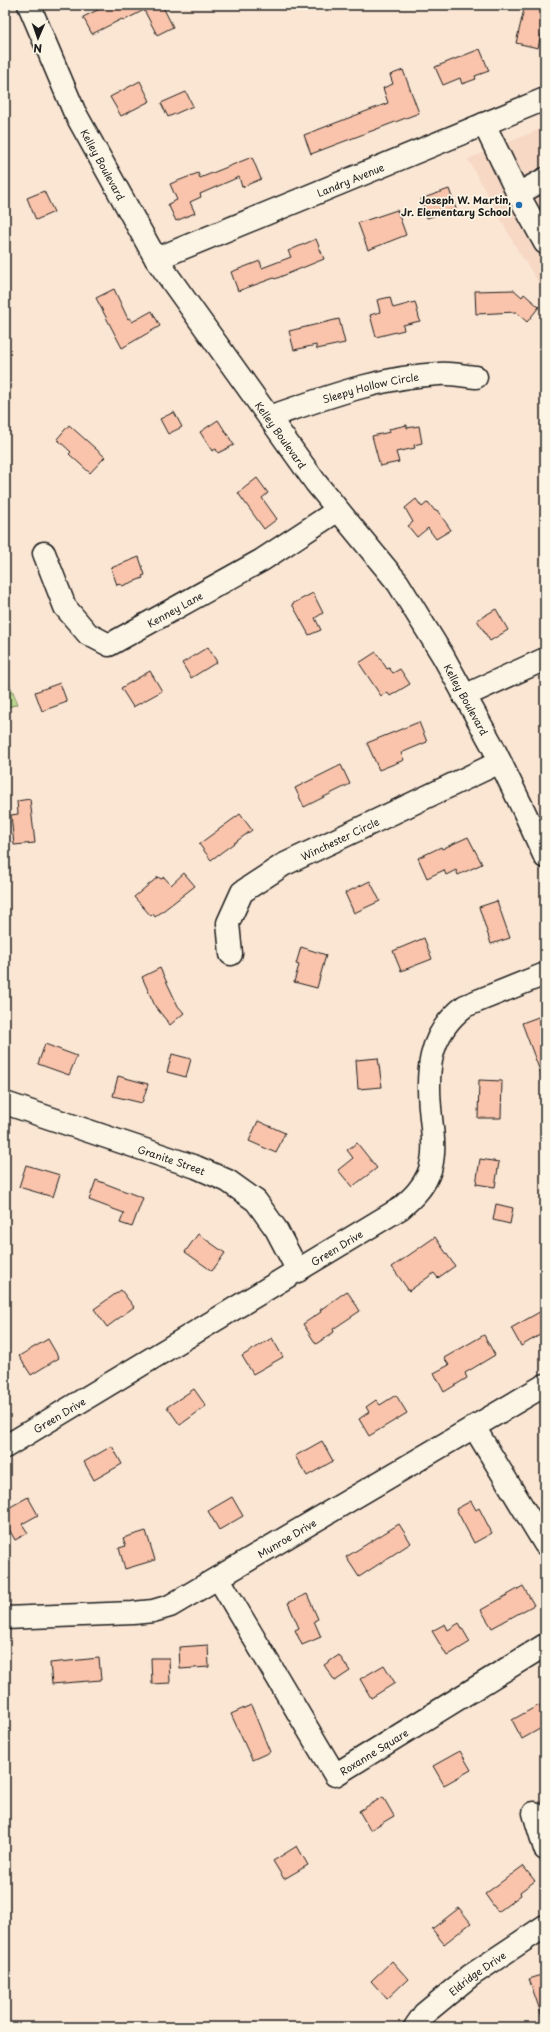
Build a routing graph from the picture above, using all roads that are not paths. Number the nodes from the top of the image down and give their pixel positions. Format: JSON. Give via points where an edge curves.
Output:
{"nodes":[{"id":1,"x":29,"y":5,"type":"edge"},
{"id":2,"x":545,"y":99,"type":"edge"},
{"id":3,"x":484,"y":124,"type":"junction"},
{"id":4,"x":545,"y":179,"type":"edge"},
{"id":5,"x":518,"y":194,"type":"junction"},
{"id":6,"x":545,"y":215,"type":"edge"},
{"id":7,"x":545,"y":243,"type":"edge"},
{"id":8,"x":156,"y":259,"type":"junction"},
{"id":9,"x":476,"y":376,"type":"dead end"},
{"id":10,"x":269,"y":418,"type":"junction"},
{"id":11,"x":338,"y":510,"type":"junction"},
{"id":12,"x":44,"y":553,"type":"dead end"},
{"id":13,"x":545,"y":658,"type":"edge"},
{"id":14,"x":464,"y":696,"type":"junction"},
{"id":15,"x":500,"y":762,"type":"junction"},
{"id":16,"x":545,"y":857,"type":"edge"},
{"id":17,"x":231,"y":954,"type":"dead end"},
{"id":18,"x":545,"y":974,"type":"edge"},
{"id":19,"x":5,"y":1103,"type":"edge"},
{"id":20,"x":298,"y":1272,"type":"junction"},
{"id":21,"x":545,"y":1384,"type":"edge"},
{"id":22,"x":474,"y":1427,"type":"junction"},
{"id":23,"x":5,"y":1447,"type":"edge"},
{"id":24,"x":545,"y":1544,"type":"edge"},
{"id":25,"x":219,"y":1579,"type":"junction"},
{"id":26,"x":5,"y":1618,"type":"edge"},
{"id":27,"x":545,"y":1646,"type":"edge"},
{"id":28,"x":534,"y":1813,"type":"dead end"},
{"id":29,"x":545,"y":1849,"type":"edge"},
{"id":30,"x":545,"y":1926,"type":"edge"},
{"id":31,"x":415,"y":2027,"type":"edge"}],
"edges":[{"from":1,"to":8,"type":"street","name":"Kelley Boulevard","via":[[74,111]]},
{"from":2,"to":3,"type":"street","name":"Landry Avenue"},
{"from":3,"to":5,"type":"street"},
{"from":3,"to":8,"type":"street","name":"Landry Avenue"},
{"from":4,"to":5,"type":"street"},
{"from":5,"to":6,"type":"street"},
{"from":5,"to":7,"type":"street"},
{"from":8,"to":10,"type":"street","name":"Kelley Boulevard"},
{"from":9,"to":10,"type":"street","name":"Sleepy Hollow Circle","via":[[441,374],[399,377],[355,387]]},
{"from":10,"to":11,"type":"street","name":"Kelley Boulevard"},
{"from":11,"to":12,"type":"street","name":"Kenney Lane","via":[[262,560],[109,645],[88,634],[65,607]]},
{"from":11,"to":14,"type":"street","name":"Kelley Boulevard","via":[[398,583]]},
{"from":13,"to":14,"type":"street"},
{"from":14,"to":15,"type":"street","name":"Kelley Boulevard"},
{"from":15,"to":16,"type":"street","name":"Kelley Boulevard"},
{"from":15,"to":17,"type":"street","name":"Winchester Circle","via":[[283,865],[242,892],[228,923]]},
{"from":18,"to":20,"type":"street","name":"Green Drive","via":[[476,1001],[454,1015],[436,1039],[432,1054],[429,1100],[433,1149],[428,1175],[421,1188],[390,1216]]},
{"from":19,"to":20,"type":"street","name":"Granite Street","via":[[196,1167],[228,1181],[256,1201],[276,1228]]},
{"from":20,"to":23,"type":"street","name":"Green Drive"},
{"from":21,"to":22,"type":"street","name":"Munroe Drive"},
{"from":22,"to":24,"type":"street"},
{"from":22,"to":25,"type":"street","name":"Munroe Drive"},
{"from":25,"to":26,"type":"street","name":"Munroe Drive","via":[[170,1606],[152,1611]]},
{"from":25,"to":27,"type":"street","name":"Roxanne Square","via":[[334,1775]]},
{"from":28,"to":29,"type":"street"},
{"from":30,"to":31,"type":"street","name":"Eldridge Drive","via":[[470,1976],[424,2014]]}]}
